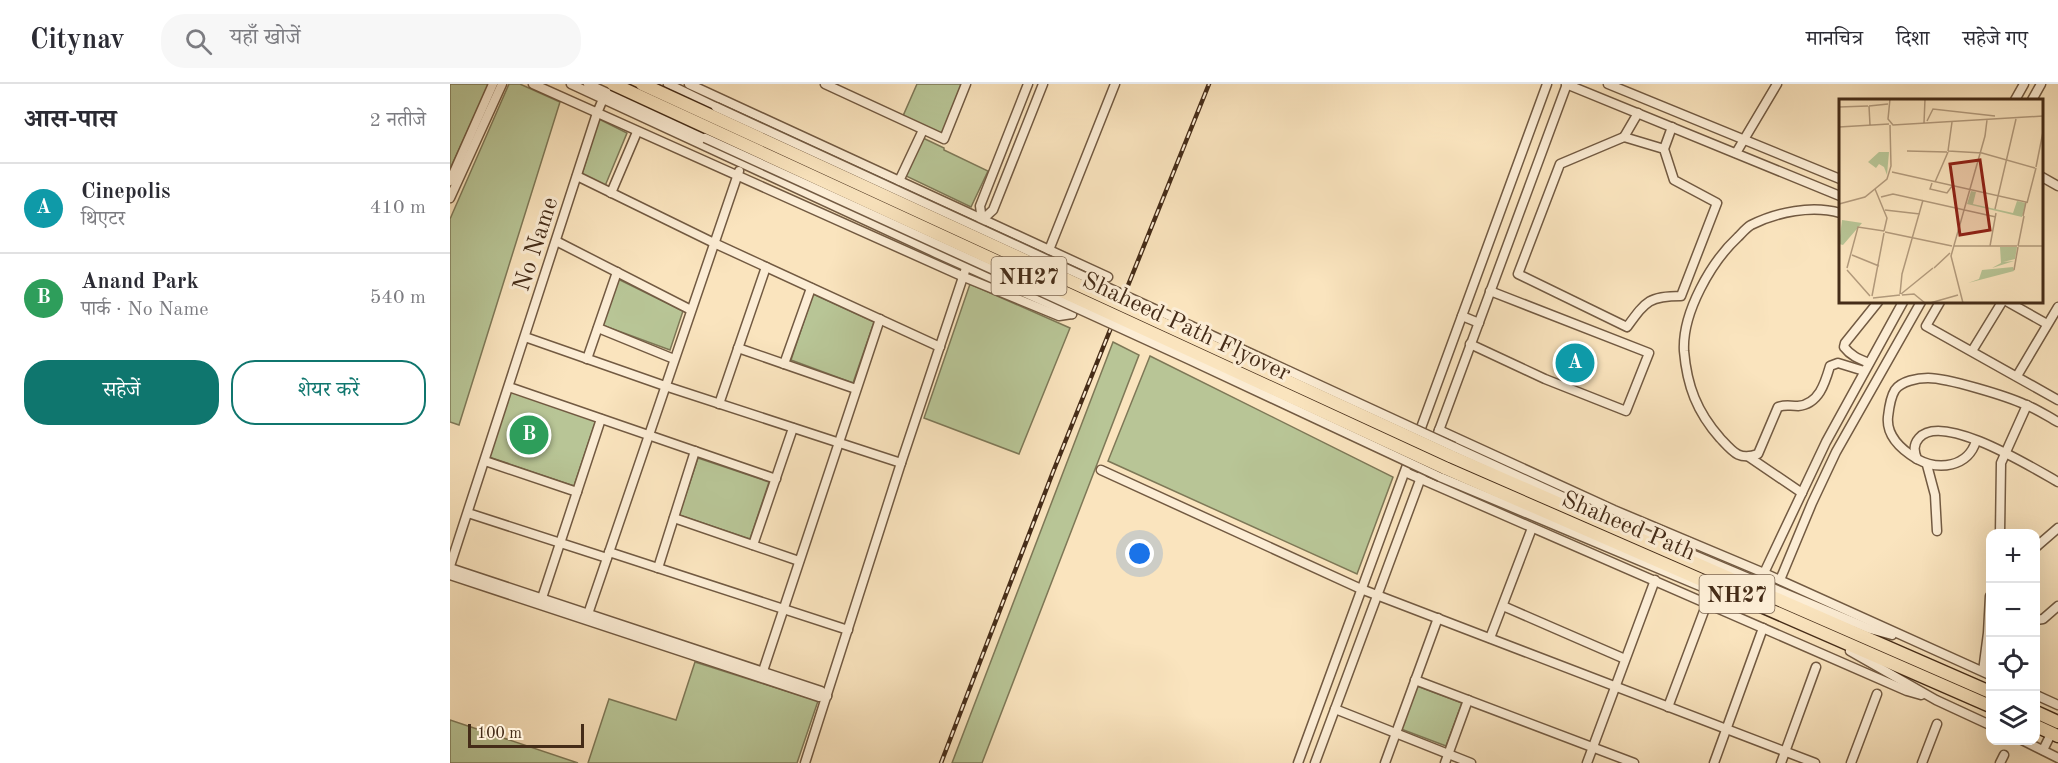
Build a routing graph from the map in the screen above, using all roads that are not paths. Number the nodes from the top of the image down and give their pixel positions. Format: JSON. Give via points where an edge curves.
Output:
{"nodes":[{"id":1,"x":494,"y":84,"type":"edge"},
{"id":2,"x":502,"y":84,"type":"edge"},
{"id":3,"x":533,"y":84,"type":"edge"},
{"id":4,"x":572,"y":84,"type":"edge"},
{"id":5,"x":588,"y":84,"type":"edge"},
{"id":6,"x":613,"y":84,"type":"edge"},
{"id":7,"x":642,"y":84,"type":"edge"},
{"id":8,"x":668,"y":84,"type":"edge"},
{"id":9,"x":689,"y":84,"type":"edge"},
{"id":10,"x":825,"y":84,"type":"edge"},
{"id":11,"x":966,"y":84,"type":"edge"},
{"id":12,"x":1028,"y":84,"type":"edge"},
{"id":13,"x":1043,"y":84,"type":"edge"},
{"id":14,"x":1115,"y":84,"type":"edge"},
{"id":15,"x":1547,"y":84,"type":"edge"},
{"id":16,"x":1567,"y":84,"type":"edge"},
{"id":17,"x":1608,"y":84,"type":"edge"},
{"id":18,"x":1777,"y":84,"type":"edge"},
{"id":19,"x":2024,"y":84,"type":"edge"},
{"id":20,"x":2041,"y":84,"type":"edge"},
{"id":21,"x":603,"y":99,"type":"junction"},
{"id":22,"x":2016,"y":99,"type":"edge"},
{"id":23,"x":2033,"y":99,"type":"edge"},
{"id":24,"x":597,"y":113,"type":"junction"},
{"id":25,"x":1638,"y":113,"type":"junction"},
{"id":26,"x":1672,"y":127,"type":"junction"},
{"id":27,"x":923,"y":130,"type":"junction"},
{"id":28,"x":637,"y":132,"type":"junction"},
{"id":29,"x":1624,"y":137,"type":"junction"},
{"id":30,"x":1743,"y":139,"type":"junction"},
{"id":31,"x":1664,"y":149,"type":"junction"},
{"id":32,"x":1736,"y":153,"type":"junction"},
{"id":33,"x":743,"y":164,"type":"junction"},
{"id":34,"x":737,"y":175,"type":"junction"},
{"id":35,"x":577,"y":176,"type":"junction"},
{"id":36,"x":2043,"y":178,"type":"edge"},
{"id":37,"x":1839,"y":179,"type":"edge"},
{"id":38,"x":450,"y":181,"type":"edge"},
{"id":39,"x":899,"y":182,"type":"junction"},
{"id":40,"x":2058,"y":186,"type":"edge"},
{"id":41,"x":611,"y":193,"type":"junction"},
{"id":42,"x":1839,"y":196,"type":"edge"},
{"id":43,"x":450,"y":198,"type":"edge"},
{"id":44,"x":1839,"y":213,"type":"edge"},
{"id":45,"x":982,"y":220,"type":"junction"},
{"id":46,"x":556,"y":241,"type":"junction"},
{"id":47,"x":714,"y":243,"type":"junction"},
{"id":48,"x":1049,"y":250,"type":"junction"},
{"id":49,"x":967,"y":266,"type":"junction"},
{"id":50,"x":766,"y":267,"type":"junction"},
{"id":51,"x":1092,"y":270,"type":"junction"},
{"id":52,"x":616,"y":272,"type":"junction"},
{"id":53,"x":964,"y":277,"type":"junction"},
{"id":54,"x":1108,"y":277,"type":"dead end"},
{"id":55,"x":811,"y":288,"type":"junction"},
{"id":56,"x":1490,"y":291,"type":"junction"},
{"id":57,"x":1877,"y":303,"type":"edge"},
{"id":58,"x":1902,"y":303,"type":"edge"},
{"id":59,"x":1920,"y":303,"type":"edge"},
{"id":60,"x":1939,"y":303,"type":"edge"},
{"id":61,"x":2001,"y":303,"type":"edge"},
{"id":62,"x":2010,"y":303,"type":"edge"},
{"id":63,"x":2058,"y":307,"type":"edge"},
{"id":64,"x":691,"y":310,"type":"junction"},
{"id":65,"x":1072,"y":314,"type":"junction"},
{"id":66,"x":1462,"y":316,"type":"junction"},
{"id":67,"x":1911,"y":318,"type":"junction"},
{"id":68,"x":880,"y":319,"type":"junction"},
{"id":69,"x":1479,"y":323,"type":"junction"},
{"id":70,"x":2047,"y":324,"type":"junction"},
{"id":71,"x":1926,"y":326,"type":"junction"},
{"id":72,"x":598,"y":328,"type":"junction"},
{"id":73,"x":525,"y":337,"type":"junction"},
{"id":74,"x":1470,"y":344,"type":"junction"},
{"id":75,"x":940,"y":347,"type":"junction"},
{"id":76,"x":738,"y":348,"type":"junction"},
{"id":77,"x":1972,"y":351,"type":"junction"},
{"id":78,"x":587,"y":359,"type":"junction"},
{"id":79,"x":674,"y":359,"type":"junction"},
{"id":80,"x":1869,"y":363,"type":"junction"},
{"id":81,"x":784,"y":364,"type":"junction"},
{"id":82,"x":1864,"y":371,"type":"junction"},
{"id":83,"x":2017,"y":376,"type":"junction"},
{"id":84,"x":665,"y":386,"type":"junction"},
{"id":85,"x":509,"y":387,"type":"junction"},
{"id":86,"x":856,"y":389,"type":"junction"},
{"id":87,"x":2058,"y":400,"type":"edge"},
{"id":88,"x":719,"y":404,"type":"junction"},
{"id":89,"x":2027,"y":405,"type":"junction"},
{"id":90,"x":601,"y":419,"type":"junction"},
{"id":91,"x":2058,"y":422,"type":"edge"},
{"id":92,"x":793,"y":428,"type":"junction"},
{"id":93,"x":1439,"y":430,"type":"junction"},
{"id":94,"x":648,"y":435,"type":"junction"},
{"id":95,"x":1976,"y":441,"type":"junction"},
{"id":96,"x":838,"y":443,"type":"junction"},
{"id":97,"x":695,"y":451,"type":"junction"},
{"id":98,"x":1452,"y":452,"type":"junction"},
{"id":99,"x":2006,"y":453,"type":"junction"},
{"id":100,"x":1749,"y":457,"type":"junction"},
{"id":101,"x":1917,"y":459,"type":"junction"},
{"id":102,"x":485,"y":462,"type":"junction"},
{"id":103,"x":901,"y":463,"type":"junction"},
{"id":104,"x":1928,"y":465,"type":"junction"},
{"id":105,"x":1101,"y":470,"type":"dead end"},
{"id":106,"x":1405,"y":472,"type":"junction"},
{"id":107,"x":1443,"y":473,"type":"junction"},
{"id":108,"x":776,"y":479,"type":"junction"},
{"id":109,"x":1420,"y":479,"type":"junction"},
{"id":110,"x":1485,"y":479,"type":"junction"},
{"id":111,"x":2058,"y":482,"type":"edge"},
{"id":112,"x":577,"y":492,"type":"junction"},
{"id":113,"x":1802,"y":493,"type":"junction"},
{"id":114,"x":468,"y":513,"type":"junction"},
{"id":115,"x":674,"y":518,"type":"junction"},
{"id":116,"x":1532,"y":528,"type":"junction"},
{"id":117,"x":2058,"y":528,"type":"edge"},
{"id":118,"x":2000,"y":529,"type":"edge"},
{"id":119,"x":1937,"y":531,"type":"dead end"},
{"id":120,"x":560,"y":543,"type":"junction"},
{"id":121,"x":2040,"y":544,"type":"edge"},
{"id":122,"x":753,"y":545,"type":"junction"},
{"id":123,"x":608,"y":555,"type":"junction"},
{"id":124,"x":799,"y":561,"type":"junction"},
{"id":125,"x":450,"y":567,"type":"edge"},
{"id":126,"x":658,"y":568,"type":"junction"},
{"id":127,"x":1764,"y":573,"type":"junction"},
{"id":128,"x":450,"y":575,"type":"edge"},
{"id":129,"x":1655,"y":580,"type":"junction"},
{"id":130,"x":1780,"y":580,"type":"junction"},
{"id":131,"x":1362,"y":589,"type":"junction"},
{"id":132,"x":1377,"y":595,"type":"junction"},
{"id":133,"x":541,"y":601,"type":"junction"},
{"id":134,"x":1707,"y":603,"type":"junction"},
{"id":135,"x":1503,"y":606,"type":"junction"},
{"id":136,"x":2058,"y":606,"type":"edge"},
{"id":137,"x":783,"y":609,"type":"junction"},
{"id":138,"x":588,"y":614,"type":"junction"},
{"id":139,"x":1438,"y":618,"type":"junction"},
{"id":140,"x":2040,"y":619,"type":"edge"},
{"id":141,"x":1792,"y":621,"type":"junction"},
{"id":142,"x":1844,"y":622,"type":"junction"},
{"id":143,"x":1763,"y":628,"type":"junction"},
{"id":144,"x":848,"y":630,"type":"junction"},
{"id":145,"x":1490,"y":638,"type":"junction"},
{"id":146,"x":1923,"y":644,"type":"junction"},
{"id":147,"x":1854,"y":653,"type":"junction"},
{"id":148,"x":1625,"y":659,"type":"junction"},
{"id":149,"x":1849,"y":666,"type":"junction"},
{"id":150,"x":1816,"y":667,"type":"dead end"},
{"id":151,"x":763,"y":672,"type":"junction"},
{"id":152,"x":1986,"y":673,"type":"edge"},
{"id":153,"x":1415,"y":680,"type":"junction"},
{"id":154,"x":1615,"y":686,"type":"junction"},
{"id":155,"x":1988,"y":691,"type":"edge"},
{"id":156,"x":1876,"y":694,"type":"dead end"},
{"id":157,"x":827,"y":696,"type":"junction"},
{"id":158,"x":2040,"y":697,"type":"edge"},
{"id":159,"x":1468,"y":700,"type":"junction"},
{"id":160,"x":1936,"y":700,"type":"junction"},
{"id":161,"x":1986,"y":704,"type":"edge"},
{"id":162,"x":2058,"y":705,"type":"edge"},
{"id":163,"x":1668,"y":706,"type":"junction"},
{"id":164,"x":1335,"y":709,"type":"junction"},
{"id":165,"x":2040,"y":714,"type":"edge"},
{"id":166,"x":2058,"y":722,"type":"edge"},
{"id":167,"x":1986,"y":723,"type":"edge"},
{"id":168,"x":1937,"y":724,"type":"dead end"},
{"id":169,"x":1726,"y":729,"type":"junction"},
{"id":170,"x":2040,"y":729,"type":"edge"},
{"id":171,"x":1396,"y":733,"type":"junction"},
{"id":172,"x":2053,"y":737,"type":"edge"},
{"id":173,"x":2031,"y":745,"type":"edge"},
{"id":174,"x":1592,"y":747,"type":"junction"},
{"id":175,"x":2043,"y":750,"type":"junction"},
{"id":176,"x":1785,"y":752,"type":"junction"},
{"id":177,"x":2058,"y":758,"type":"edge"},
{"id":178,"x":1447,"y":759,"type":"edge"},
{"id":179,"x":805,"y":763,"type":"edge"},
{"id":180,"x":1298,"y":763,"type":"edge"},
{"id":181,"x":1315,"y":763,"type":"edge"},
{"id":182,"x":1385,"y":763,"type":"edge"},
{"id":183,"x":1472,"y":763,"type":"edge"},
{"id":184,"x":1587,"y":763,"type":"edge"},
{"id":185,"x":1634,"y":763,"type":"edge"},
{"id":186,"x":1714,"y":763,"type":"edge"},
{"id":187,"x":1781,"y":763,"type":"edge"},
{"id":188,"x":1815,"y":763,"type":"edge"},
{"id":189,"x":1851,"y":763,"type":"edge"},
{"id":190,"x":1923,"y":763,"type":"edge"}],
"edges":[{"from":1,"to":38,"type":"street"},
{"from":2,"to":43,"type":"street"},
{"from":3,"to":24,"type":"street"},
{"from":4,"to":21,"type":"street"},
{"from":5,"to":107,"type":"street","bridge":true},
{"from":6,"to":107,"type":"highway","name":"Shaheed Path Flyover","number":"NH27","bridge":true},
{"from":7,"to":98,"type":"highway","name":"Shaheed Path Flyover","number":"NH27","bridge":true},
{"from":8,"to":98,"type":"street","bridge":true},
{"from":9,"to":39,"type":"street"},
{"from":10,"to":27,"type":"street"},
{"from":11,"to":27,"type":"street","via":[[944,139]]},
{"from":12,"to":45,"type":"street","via":[[980,206]]},
{"from":13,"to":45,"type":"street","via":[[993,210]]},
{"from":14,"to":48,"type":"street"},
{"from":15,"to":66,"type":"street"},
{"from":16,"to":25,"type":"street"},
{"from":16,"to":56,"type":"street"},
{"from":17,"to":30,"type":"street"},
{"from":18,"to":30,"type":"street"},
{"from":19,"to":22,"type":"street"},
{"from":20,"to":23,"type":"street"},
{"from":21,"to":24,"type":"street","name":"No Name"},
{"from":21,"to":33,"type":"street"},
{"from":24,"to":28,"type":"street"},
{"from":24,"to":35,"type":"street","name":"No Name"},
{"from":25,"to":26,"type":"street"},
{"from":25,"to":29,"type":"street"},
{"from":26,"to":31,"type":"street"},
{"from":26,"to":32,"type":"street"},
{"from":27,"to":39,"type":"street"},
{"from":28,"to":34,"type":"street"},
{"from":28,"to":41,"type":"street"},
{"from":29,"to":31,"type":"street"},
{"from":29,"to":31,"type":"street","via":[[1560,164],[1518,274],[1627,327],[1643,304],[1661,296],[1682,296],[1717,203],[1674,180]]},
{"from":30,"to":32,"type":"street"},
{"from":30,"to":37,"type":"street"},
{"from":32,"to":42,"type":"street"},
{"from":33,"to":34,"type":"street"},
{"from":33,"to":49,"type":"street"},
{"from":34,"to":47,"type":"street"},
{"from":34,"to":53,"type":"street"},
{"from":35,"to":41,"type":"street"},
{"from":35,"to":46,"type":"street","name":"No Name"},
{"from":36,"to":40,"type":"street"},
{"from":39,"to":45,"type":"street"},
{"from":41,"to":47,"type":"street"},
{"from":44,"to":100,"type":"street","via":[[1798,209],[1750,225],[1722,252],[1700,290],[1686,327],[1684,350],[1701,415],[1735,454]]},
{"from":45,"to":48,"type":"street"},
{"from":45,"to":49,"type":"street"},
{"from":46,"to":52,"type":"street"},
{"from":46,"to":73,"type":"street","name":"No Name"},
{"from":47,"to":50,"type":"street"},
{"from":47,"to":64,"type":"street"},
{"from":48,"to":51,"type":"street"},
{"from":49,"to":53,"type":"street"},
{"from":49,"to":65,"type":"street"},
{"from":50,"to":55,"type":"street"},
{"from":50,"to":76,"type":"street"},
{"from":51,"to":54,"type":"street"},
{"from":51,"to":65,"type":"street"},
{"from":52,"to":64,"type":"street"},
{"from":52,"to":72,"type":"street"},
{"from":53,"to":65,"type":"street","via":[[1059,316]]},
{"from":53,"to":75,"type":"street"},
{"from":55,"to":68,"type":"street"},
{"from":55,"to":81,"type":"street"},
{"from":56,"to":69,"type":"street"},
{"from":56,"to":74,"type":"street","via":[[1648,353],[1626,411],[1545,380]]},
{"from":57,"to":80,"type":"street","via":[[1844,347]]},
{"from":58,"to":80,"type":"street"},
{"from":59,"to":67,"type":"street"},
{"from":60,"to":71,"type":"street"},
{"from":61,"to":77,"type":"street"},
{"from":62,"to":70,"type":"street"},
{"from":63,"to":70,"type":"street"},
{"from":64,"to":79,"type":"street"},
{"from":66,"to":69,"type":"street"},
{"from":66,"to":106,"type":"street"},
{"from":67,"to":71,"type":"street"},
{"from":67,"to":130,"type":"street","via":[[1836,452]]},
{"from":68,"to":75,"type":"street"},
{"from":68,"to":86,"type":"street"},
{"from":69,"to":74,"type":"street"},
{"from":70,"to":83,"type":"street"},
{"from":71,"to":77,"type":"street"},
{"from":72,"to":78,"type":"street"},
{"from":72,"to":79,"type":"street"},
{"from":73,"to":78,"type":"street"},
{"from":73,"to":85,"type":"street","name":"No Name"},
{"from":74,"to":93,"type":"street"},
{"from":75,"to":103,"type":"street"},
{"from":76,"to":81,"type":"street"},
{"from":76,"to":88,"type":"street"},
{"from":77,"to":83,"type":"street"},
{"from":78,"to":84,"type":"street"},
{"from":79,"to":84,"type":"street"},
{"from":80,"to":82,"type":"street"},
{"from":81,"to":86,"type":"street"},
{"from":82,"to":100,"type":"street","via":[[1838,363],[1830,366],[1822,392],[1812,400],[1799,406],[1778,407],[1758,454]]},
{"from":82,"to":113,"type":"street"},
{"from":83,"to":87,"type":"street"},
{"from":84,"to":88,"type":"street"},
{"from":84,"to":94,"type":"street"},
{"from":85,"to":90,"type":"street"},
{"from":85,"to":102,"type":"street","name":"No Name"},
{"from":86,"to":96,"type":"street"},
{"from":88,"to":92,"type":"street"},
{"from":89,"to":91,"type":"street"},
{"from":89,"to":99,"type":"street"},
{"from":89,"to":101,"type":"street","via":[[1931,378],[1912,380],[1896,389],[1887,421],[1901,449]]},
{"from":90,"to":94,"type":"street"},
{"from":90,"to":112,"type":"street"},
{"from":92,"to":96,"type":"street"},
{"from":92,"to":108,"type":"street"},
{"from":93,"to":109,"type":"street"},
{"from":93,"to":127,"type":"street"},
{"from":94,"to":97,"type":"street"},
{"from":94,"to":123,"type":"street"},
{"from":95,"to":99,"type":"street"},
{"from":95,"to":101,"type":"street","via":[[1935,430],[1922,434],[1915,442]]},
{"from":95,"to":104,"type":"street","via":[[1963,460],[1942,467]]},
{"from":96,"to":103,"type":"street"},
{"from":96,"to":124,"type":"street"},
{"from":97,"to":108,"type":"street"},
{"from":97,"to":115,"type":"street"},
{"from":98,"to":110,"type":"highway","name":"Shaheed Path Flyover","number":"NH27"},
{"from":98,"to":142,"type":"street"},
{"from":99,"to":111,"type":"street"},
{"from":99,"to":118,"type":"street","via":[[2001,463]]},
{"from":100,"to":113,"type":"street"},
{"from":101,"to":104,"type":"street"},
{"from":102,"to":112,"type":"street"},
{"from":102,"to":114,"type":"street","name":"No Name"},
{"from":103,"to":144,"type":"street"},
{"from":104,"to":119,"type":"street"},
{"from":105,"to":131,"type":"street"},
{"from":106,"to":109,"type":"street"},
{"from":106,"to":131,"type":"street"},
{"from":107,"to":110,"type":"highway","name":"Shaheed Path Flyover","number":"NH27"},
{"from":107,"to":141,"type":"street"},
{"from":108,"to":122,"type":"street"},
{"from":109,"to":116,"type":"street"},
{"from":109,"to":132,"type":"street"},
{"from":110,"to":141,"type":"highway","name":"Shaheed Path","number":"NH27"},
{"from":110,"to":142,"type":"highway","name":"Shaheed Path","number":"NH27"},
{"from":112,"to":120,"type":"street"},
{"from":113,"to":127,"type":"street"},
{"from":114,"to":120,"type":"street"},
{"from":114,"to":125,"type":"street","name":"No Name"},
{"from":115,"to":122,"type":"street"},
{"from":115,"to":126,"type":"street"},
{"from":116,"to":129,"type":"street"},
{"from":116,"to":135,"type":"street"},
{"from":117,"to":121,"type":"street"},
{"from":120,"to":123,"type":"street"},
{"from":120,"to":133,"type":"street"},
{"from":122,"to":124,"type":"street"},
{"from":123,"to":126,"type":"street"},
{"from":123,"to":138,"type":"street"},
{"from":124,"to":137,"type":"street"},
{"from":125,"to":133,"type":"street"},
{"from":126,"to":137,"type":"street"},
{"from":127,"to":130,"type":"street"},
{"from":128,"to":133,"type":"street"},
{"from":129,"to":134,"type":"street"},
{"from":129,"to":148,"type":"street"},
{"from":130,"to":146,"type":"street"},
{"from":131,"to":132,"type":"street"},
{"from":131,"to":180,"type":"street"},
{"from":132,"to":139,"type":"street"},
{"from":132,"to":164,"type":"street"},
{"from":133,"to":138,"type":"street"},
{"from":133,"to":157,"type":"street","via":[[819,697]]},
{"from":134,"to":143,"type":"street"},
{"from":134,"to":163,"type":"street"},
{"from":135,"to":145,"type":"street"},
{"from":135,"to":148,"type":"street"},
{"from":136,"to":140,"type":"street"},
{"from":137,"to":144,"type":"street"},
{"from":137,"to":151,"type":"street"},
{"from":138,"to":151,"type":"street"},
{"from":139,"to":145,"type":"street"},
{"from":139,"to":153,"type":"street"},
{"from":141,"to":147,"type":"street"},
{"from":141,"to":161,"type":"highway","name":"Shaheed Path","number":"NH27"},
{"from":142,"to":146,"type":"street"},
{"from":142,"to":155,"type":"highway","name":"Shaheed Path","number":"NH27"},
{"from":143,"to":149,"type":"street"},
{"from":143,"to":169,"type":"street"},
{"from":144,"to":157,"type":"street"},
{"from":145,"to":154,"type":"street"},
{"from":146,"to":152,"type":"street"},
{"from":147,"to":149,"type":"street"},
{"from":147,"to":160,"type":"street"},
{"from":148,"to":154,"type":"street"},
{"from":149,"to":160,"type":"street"},
{"from":150,"to":176,"type":"street"},
{"from":151,"to":157,"type":"street"},
{"from":153,"to":159,"type":"street"},
{"from":153,"to":171,"type":"street"},
{"from":154,"to":163,"type":"street"},
{"from":154,"to":174,"type":"street"},
{"from":156,"to":189,"type":"street"},
{"from":157,"to":179,"type":"street"},
{"from":158,"to":162,"type":"street"},
{"from":159,"to":174,"type":"street"},
{"from":159,"to":178,"type":"street"},
{"from":160,"to":167,"type":"street"},
{"from":163,"to":169,"type":"street"},
{"from":164,"to":171,"type":"street"},
{"from":164,"to":181,"type":"street"},
{"from":165,"to":166,"type":"highway"},
{"from":168,"to":190,"type":"street"},
{"from":169,"to":176,"type":"street"},
{"from":169,"to":186,"type":"street"},
{"from":170,"to":172,"type":"highway"},
{"from":171,"to":178,"type":"street"},
{"from":171,"to":182,"type":"street"},
{"from":172,"to":175,"type":"street"},
{"from":173,"to":175,"type":"street"},
{"from":174,"to":184,"type":"street"},
{"from":174,"to":185,"type":"street"},
{"from":175,"to":177,"type":"street"},
{"from":176,"to":187,"type":"street"},
{"from":176,"to":188,"type":"street"},
{"from":178,"to":183,"type":"street"}]}
